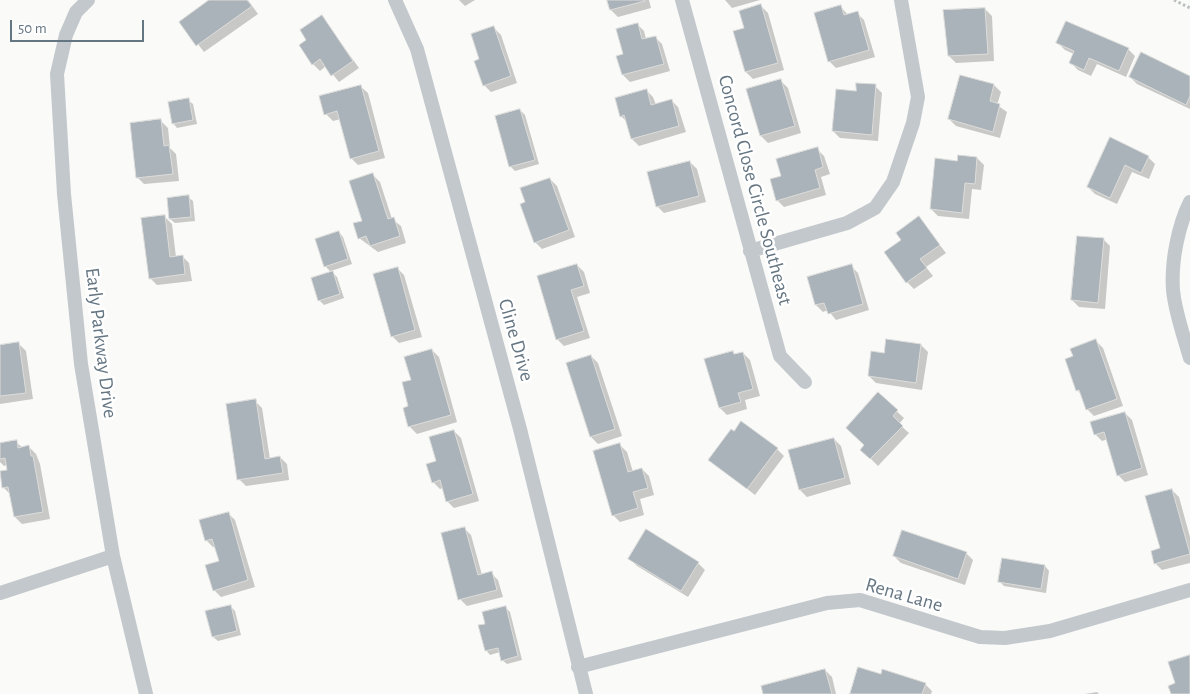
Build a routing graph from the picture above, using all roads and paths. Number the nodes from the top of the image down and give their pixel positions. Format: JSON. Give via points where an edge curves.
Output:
{"nodes":[{"id":1,"x":88,"y":0,"type":"edge"},
{"id":2,"x":395,"y":0,"type":"edge"},
{"id":3,"x":682,"y":0,"type":"edge"},
{"id":4,"x":901,"y":0,"type":"edge"},
{"id":5,"x":1174,"y":0,"type":"edge"},
{"id":6,"x":1190,"y":8,"type":"edge"},
{"id":7,"x":1190,"y":202,"type":"edge"},
{"id":8,"x":750,"y":251,"type":"junction"},
{"id":9,"x":1190,"y":358,"type":"edge"},
{"id":10,"x":806,"y":382,"type":"dead end"},
{"id":11,"x":113,"y":556,"type":"junction"},
{"id":12,"x":1190,"y":590,"type":"edge"},
{"id":13,"x":0,"y":593,"type":"edge"},
{"id":14,"x":578,"y":667,"type":"junction"},
{"id":15,"x":146,"y":694,"type":"edge"},
{"id":16,"x":586,"y":694,"type":"edge"}],
"edges":[{"from":1,"to":11,"type":"street","name":"Early Parkway Drive","via":[[76,12],[66,35],[57,74],[64,194],[80,364]]},
{"from":2,"to":14,"type":"street","name":"Cline Drive","via":[[416,49],[520,429]]},
{"from":3,"to":8,"type":"street","name":"Concord Close Circle Southeast"},
{"from":4,"to":8,"type":"street","via":[[918,97],[913,123],[893,182],[875,208],[847,223]]},
{"from":5,"to":6,"type":"path"},
{"from":7,"to":9,"type":"street","via":[[1176,247],[1173,290]]},
{"from":8,"to":10,"type":"street","name":"Concord Close Circle Southeast","via":[[780,356]]},
{"from":11,"to":13,"type":"street"},
{"from":11,"to":15,"type":"street","name":"Early Parkway Drive"},
{"from":12,"to":14,"type":"street","name":"Rena Lane","via":[[1050,631],[1005,638],[980,637],[860,600],[827,603]]},
{"from":14,"to":16,"type":"street","name":"Cline Drive"}]}
